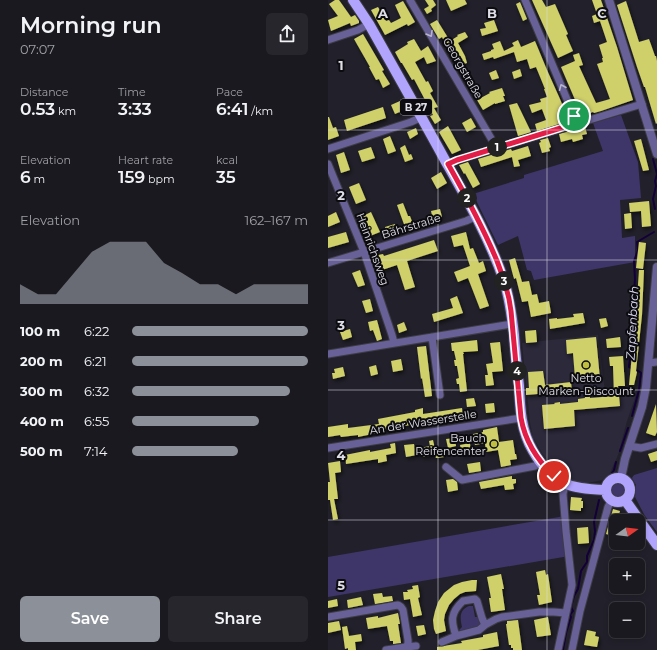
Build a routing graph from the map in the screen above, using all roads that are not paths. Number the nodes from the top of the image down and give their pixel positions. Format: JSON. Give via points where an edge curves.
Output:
{"nodes":[{"id":1,"x":353,"y":0,"type":"edge"},
{"id":2,"x":410,"y":0,"type":"edge"},
{"id":3,"x":525,"y":0,"type":"edge"},
{"id":4,"x":609,"y":0,"type":"edge"},
{"id":5,"x":369,"y":24,"type":"junction"},
{"id":6,"x":328,"y":40,"type":"edge"},
{"id":7,"x":642,"y":104,"type":"junction"},
{"id":8,"x":422,"y":117,"type":"junction"},
{"id":9,"x":577,"y":123,"type":"junction"},
{"id":10,"x":495,"y":148,"type":"junction"},
{"id":11,"x":328,"y":149,"type":"edge"},
{"id":12,"x":657,"y":154,"type":"edge"},
{"id":13,"x":328,"y":164,"type":"edge"},
{"id":14,"x":448,"y":164,"type":"junction"},
{"id":15,"x":477,"y":216,"type":"junction"},
{"id":16,"x":364,"y":252,"type":"junction"},
{"id":17,"x":328,"y":263,"type":"edge"},
{"id":18,"x":657,"y":268,"type":"edge"},
{"id":19,"x":657,"y":271,"type":"edge"},
{"id":20,"x":512,"y":324,"type":"junction"},
{"id":21,"x":432,"y":337,"type":"junction"},
{"id":22,"x":394,"y":344,"type":"junction"},
{"id":23,"x":328,"y":354,"type":"edge"},
{"id":24,"x":653,"y":362,"type":"edge"},
{"id":25,"x":440,"y":395,"type":"dead end"},
{"id":26,"x":521,"y":418,"type":"junction"},
{"id":27,"x":657,"y":444,"type":"edge"},
{"id":28,"x":629,"y":446,"type":"junction"},
{"id":29,"x":328,"y":448,"type":"edge"},
{"id":30,"x":540,"y":462,"type":"junction"},
{"id":31,"x":446,"y":467,"type":"dead end"},
{"id":32,"x":621,"y":478,"type":"junction"},
{"id":33,"x":565,"y":484,"type":"junction"},
{"id":34,"x":605,"y":490,"type":"junction"},
{"id":35,"x":625,"y":500,"type":"junction"},
{"id":36,"x":611,"y":501,"type":"junction"},
{"id":37,"x":657,"y":545,"type":"edge"},
{"id":38,"x":566,"y":613,"type":"junction"},
{"id":39,"x":328,"y":617,"type":"edge"},
{"id":40,"x":485,"y":625,"type":"junction"},
{"id":41,"x":456,"y":636,"type":"junction"},
{"id":42,"x":442,"y":642,"type":"dead end"},
{"id":43,"x":416,"y":646,"type":"dead end"},
{"id":44,"x":406,"y":647,"type":"junction"},
{"id":45,"x":386,"y":650,"type":"edge"},
{"id":46,"x":558,"y":650,"type":"edge"},
{"id":47,"x":572,"y":650,"type":"edge"}],
"edges":[{"from":1,"to":5,"type":"main road","number":"B 27"},
{"from":2,"to":10,"type":"street","name":"Georgstraße","one_way":true},
{"from":9,"to":3,"type":"street","one_way":true},
{"from":4,"to":7,"type":"street"},
{"from":5,"to":6,"type":"street"},
{"from":5,"to":8,"type":"main road","number":"B 27"},
{"from":7,"to":9,"type":"street"},
{"from":7,"to":12,"type":"street"},
{"from":8,"to":11,"type":"street"},
{"from":8,"to":14,"type":"main road","number":"B 27"},
{"from":9,"to":10,"type":"street"},
{"from":10,"to":14,"type":"street"},
{"from":13,"to":16,"type":"street","name":"Heinrichsweg"},
{"from":14,"to":15,"type":"main road","number":"B 27"},
{"from":15,"to":16,"type":"street","name":"Bährstraße"},
{"from":15,"to":20,"type":"main road","number":"B 27","via":[[504,280]]},
{"from":16,"to":17,"type":"street","name":"Bährstraße"},
{"from":16,"to":22,"type":"street","name":"Heinrichsweg"},
{"from":18,"to":19,"type":"street"},
{"from":19,"to":24,"type":"street"},
{"from":20,"to":21,"type":"street"},
{"from":20,"to":26,"type":"main road","number":"B 27"},
{"from":21,"to":22,"type":"street"},
{"from":21,"to":25,"type":"street"},
{"from":22,"to":23,"type":"street"},
{"from":24,"to":28,"type":"street"},
{"from":26,"to":29,"type":"street","name":"An der Wasserstelle"},
{"from":26,"to":30,"type":"main road","number":"B 27","via":[[532,450]]},
{"from":27,"to":28,"type":"street","via":[[641,448]]},
{"from":28,"to":32,"type":"street"},
{"from":30,"to":31,"type":"street","via":[[535,466],[462,480]]},
{"from":30,"to":33,"type":"main road","number":"B 27"},
{"from":32,"to":34,"type":"main road","via":[[610,481]]},
{"from":32,"to":35,"type":"main road","via":[[630,488]]},
{"from":33,"to":34,"type":"main road","number":"B 27"},
{"from":33,"to":38,"type":"street","via":[[563,494],[572,585]]},
{"from":34,"to":36,"type":"main road"},
{"from":35,"to":36,"type":"main road","via":[[618,503]]},
{"from":35,"to":37,"type":"main road"},
{"from":36,"to":47,"type":"street","via":[[580,611]]},
{"from":38,"to":40,"type":"street","via":[[522,614],[496,619]]},
{"from":38,"to":46,"type":"street"},
{"from":39,"to":44,"type":"street","via":[[398,605],[403,610],[408,640]]},
{"from":40,"to":41,"type":"street","via":[[479,630]]},
{"from":40,"to":41,"type":"street","via":[[478,601],[463,601],[453,616],[452,624]]},
{"from":41,"to":42,"type":"street"},
{"from":43,"to":44,"type":"street"},
{"from":44,"to":45,"type":"street"}]}
